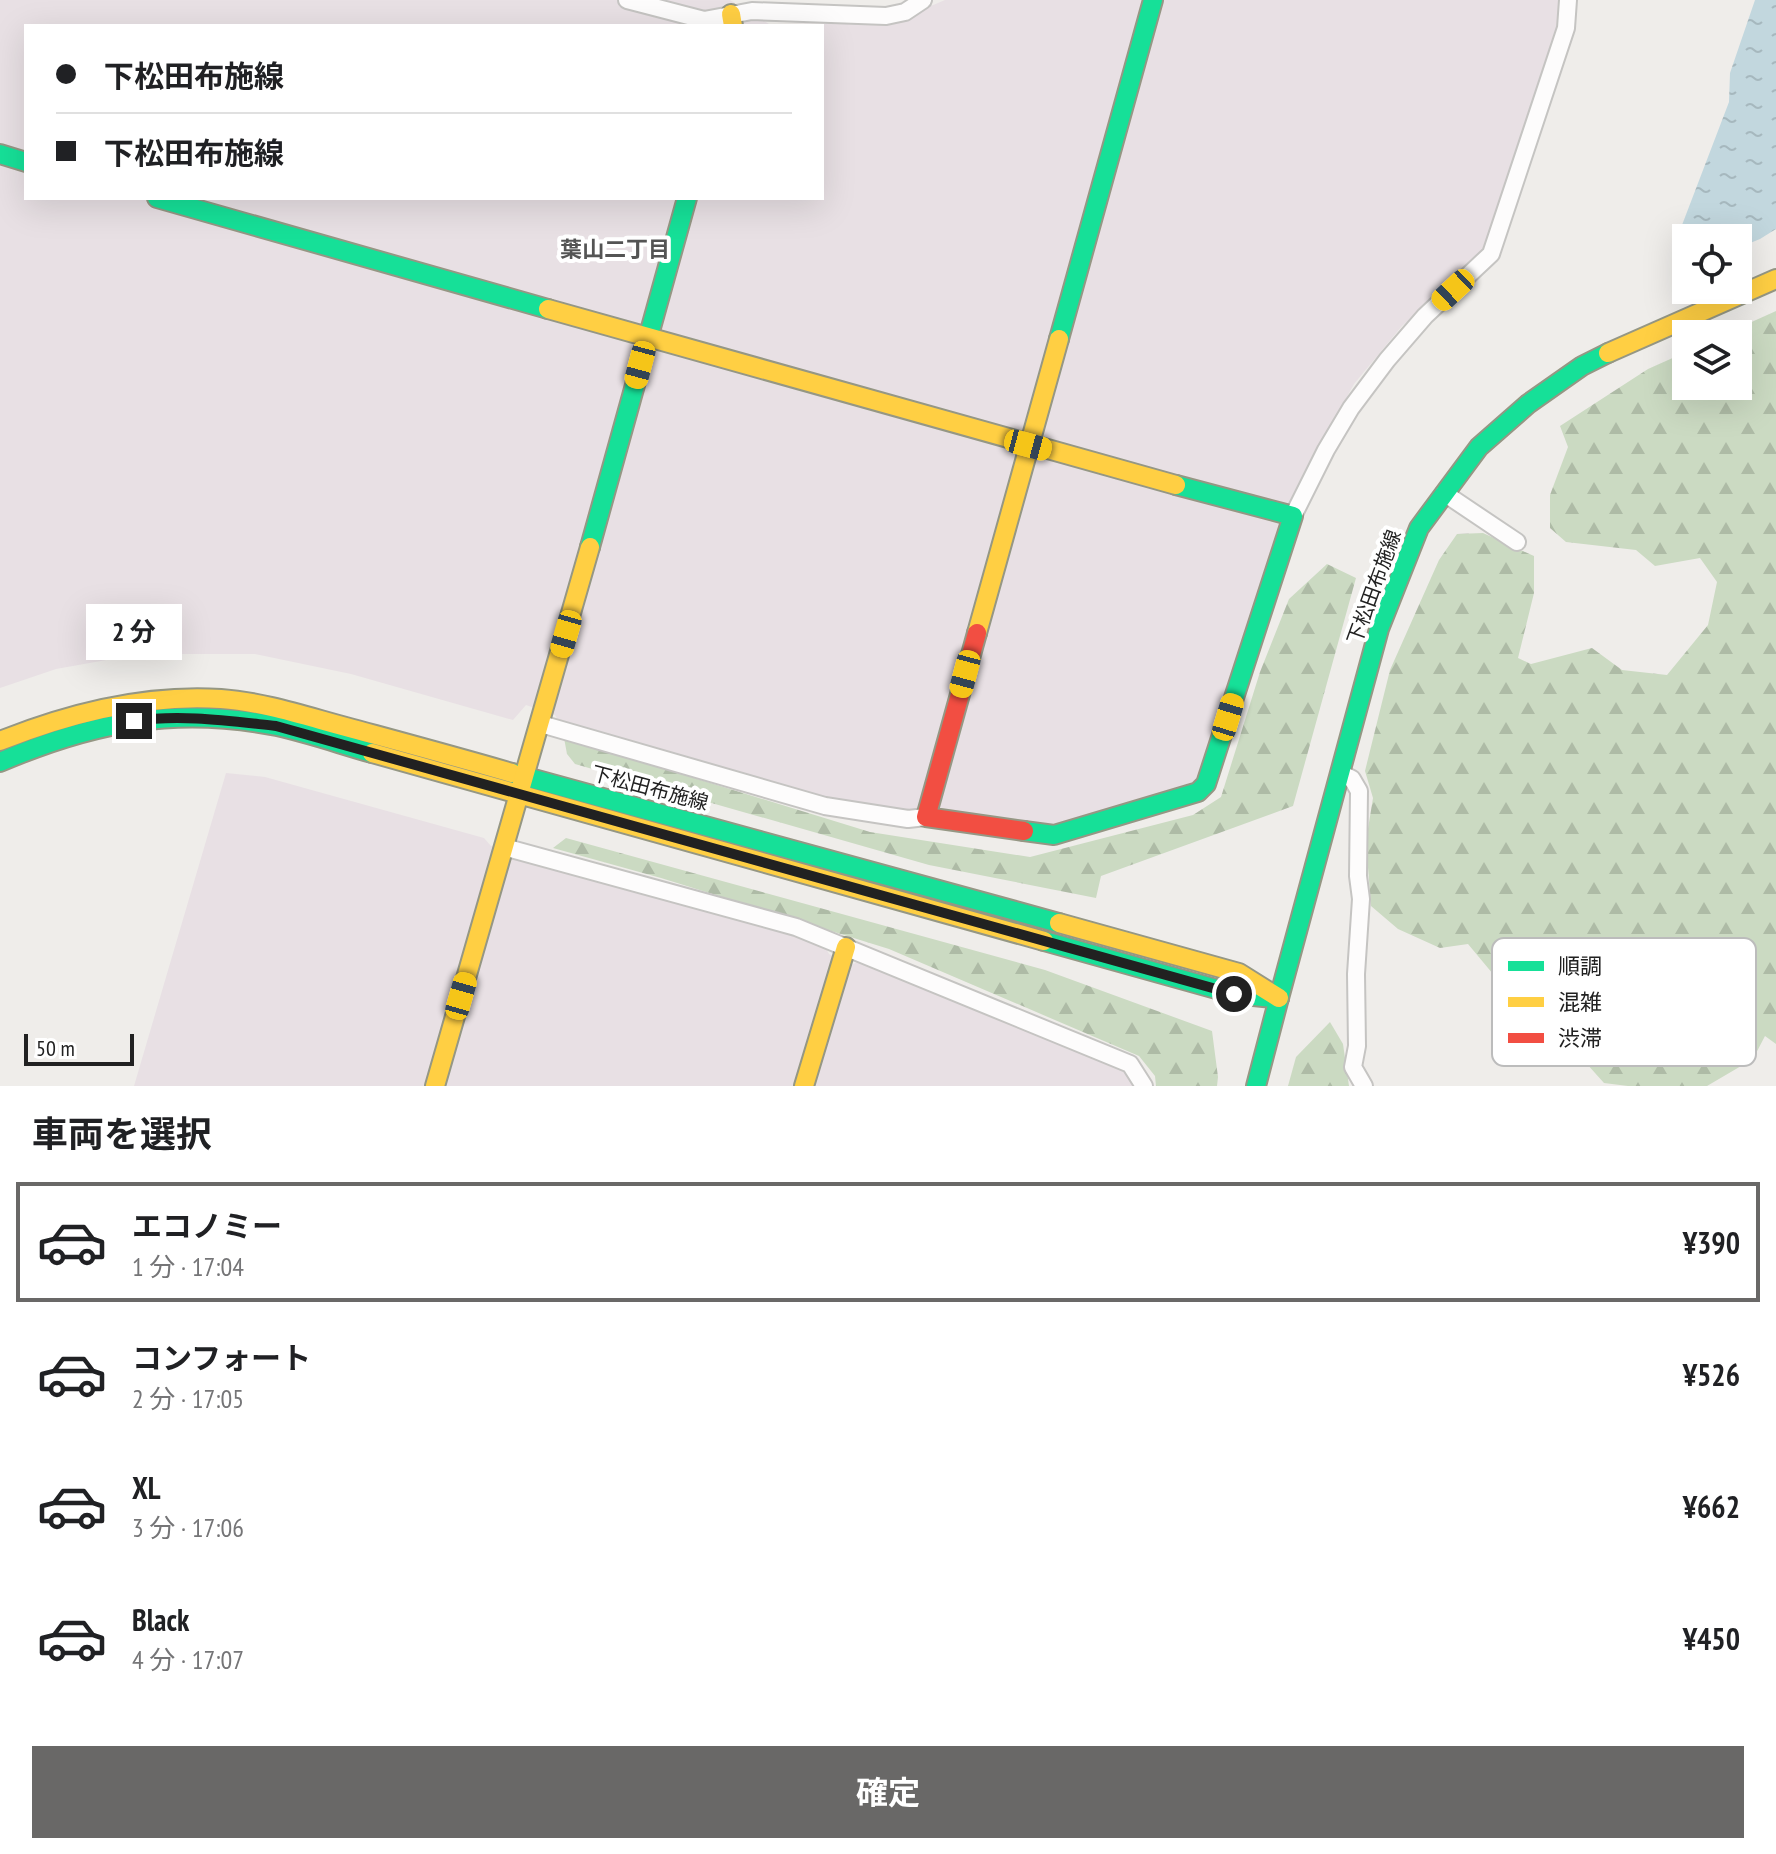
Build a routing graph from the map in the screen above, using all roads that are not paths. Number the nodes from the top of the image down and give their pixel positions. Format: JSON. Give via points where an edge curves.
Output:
{"nodes":[{"id":1,"x":627,"y":0,"type":"edge"},
{"id":2,"x":923,"y":0,"type":"edge"},
{"id":3,"x":1153,"y":0,"type":"edge"},
{"id":4,"x":1568,"y":0,"type":"edge"},
{"id":5,"x":731,"y":13,"type":"edge"},
{"id":6,"x":0,"y":154,"type":"edge"},
{"id":7,"x":24,"y":161,"type":"edge"},
{"id":8,"x":164,"y":200,"type":"edge"},
{"id":9,"x":686,"y":200,"type":"edge"},
{"id":10,"x":1776,"y":279,"type":"edge"},
{"id":11,"x":649,"y":335,"type":"junction"},
{"id":12,"x":1028,"y":445,"type":"junction"},
{"id":13,"x":1444,"y":493,"type":"junction"},
{"id":14,"x":1293,"y":516,"type":"junction"},
{"id":15,"x":1517,"y":542,"type":"dead end"},
{"id":16,"x":541,"y":724,"type":"junction"},
{"id":17,"x":0,"y":741,"type":"edge"},
{"id":18,"x":0,"y":762,"type":"edge"},
{"id":19,"x":1342,"y":774,"type":"junction"},
{"id":20,"x":526,"y":776,"type":"junction"},
{"id":21,"x":519,"y":795,"type":"junction"},
{"id":22,"x":926,"y":817,"type":"junction"},
{"id":23,"x":504,"y":847,"type":"junction"},
{"id":24,"x":846,"y":947,"type":"junction"},
{"id":25,"x":1279,"y":998,"type":"junction"},
{"id":26,"x":435,"y":1086,"type":"edge"},
{"id":27,"x":804,"y":1086,"type":"edge"},
{"id":28,"x":1144,"y":1086,"type":"edge"},
{"id":29,"x":1256,"y":1086,"type":"edge"},
{"id":30,"x":1364,"y":1086,"type":"edge"}],
"edges":[{"from":1,"to":5,"type":"street","via":[[704,20]]},
{"from":2,"to":5,"type":"street","via":[[886,16]]},
{"from":3,"to":12,"type":"street"},
{"from":4,"to":14,"type":"street","via":[[1566,28],[1491,254],[1387,360],[1351,408]]},
{"from":6,"to":7,"type":"street"},
{"from":8,"to":11,"type":"street"},
{"from":9,"to":11,"type":"street"},
{"from":10,"to":13,"type":"street","name":"下松田布施線","via":[[1582,366],[1479,447]]},
{"from":11,"to":12,"type":"street"},
{"from":11,"to":16,"type":"street"},
{"from":12,"to":14,"type":"street"},
{"from":12,"to":22,"type":"street"},
{"from":13,"to":15,"type":"street"},
{"from":13,"to":19,"type":"street","name":"下松田布施線","via":[[1419,528],[1379,629]]},
{"from":14,"to":22,"type":"street","via":[[1212,770],[1198,792],[1054,835]]},
{"from":16,"to":20,"type":"street"},
{"from":16,"to":22,"type":"street","via":[[825,806]]},
{"from":17,"to":20,"type":"street","name":"下松田布施線","via":[[81,711],[148,701],[221,699],[288,711]]},
{"from":18,"to":21,"type":"street","name":"下松田布施線","via":[[88,729],[157,718],[218,719],[276,726]]},
{"from":19,"to":25,"type":"street","name":"下松田布施線"},
{"from":19,"to":30,"type":"street","via":[[1359,791],[1361,899],[1353,1067]]},
{"from":20,"to":21,"type":"street"},
{"from":20,"to":25,"type":"street","name":"下松田布施線","via":[[1239,973]]},
{"from":21,"to":23,"type":"street"},
{"from":21,"to":25,"type":"street","name":"下松田布施線","via":[[1234,994]]},
{"from":23,"to":24,"type":"street","via":[[796,927]]},
{"from":23,"to":26,"type":"street"},
{"from":24,"to":27,"type":"street"},
{"from":24,"to":28,"type":"street","via":[[1130,1064]]},
{"from":25,"to":29,"type":"street"}]}
